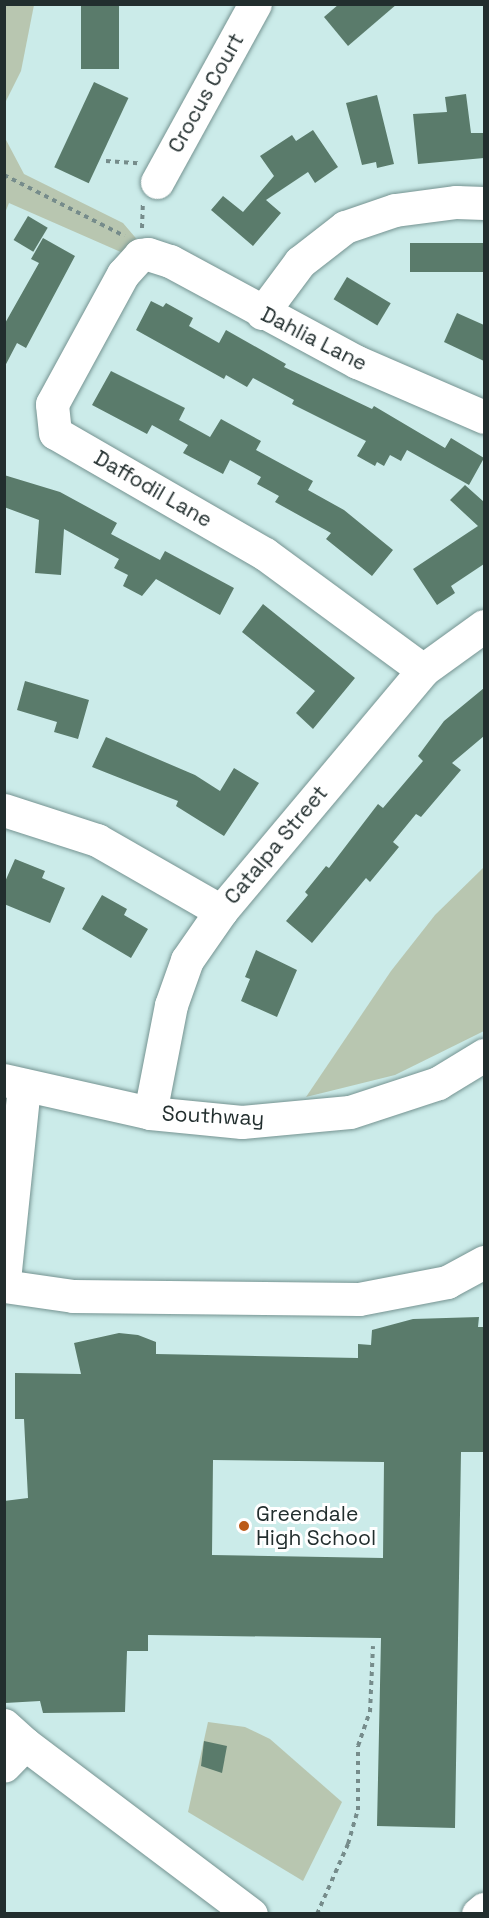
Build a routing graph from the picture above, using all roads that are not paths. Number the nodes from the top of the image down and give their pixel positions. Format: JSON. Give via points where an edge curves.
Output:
{"nodes":[{"id":1,"x":255,"y":4,"type":"edge"},
{"id":2,"x":157,"y":182,"type":"road end"},
{"id":3,"x":484,"y":203,"type":"edge"},
{"id":4,"x":141,"y":250,"type":"joint"},
{"id":5,"x":262,"y":313,"type":"junction"},
{"id":6,"x":484,"y":417,"type":"edge"},
{"id":7,"x":484,"y":626,"type":"edge"},
{"id":8,"x":423,"y":670,"type":"junction"},
{"id":9,"x":4,"y":810,"type":"edge"},
{"id":10,"x":221,"y":911,"type":"junction"},
{"id":11,"x":484,"y":1055,"type":"edge"},
{"id":12,"x":14,"y":1082,"type":"edge"},
{"id":13,"x":150,"y":1113,"type":"junction"},
{"id":14,"x":484,"y":1262,"type":"edge"},
{"id":15,"x":4,"y":1280,"type":"edge"},
{"id":16,"x":4,"y":1286,"type":"edge"},
{"id":17,"x":11,"y":1745,"type":"edge"},
{"id":18,"x":484,"y":1909,"type":"edge"},
{"id":19,"x":251,"y":1914,"type":"edge"},
{"id":20,"x":478,"y":1914,"type":"edge"}],
"edges":[{"from":1,"to":2,"type":"street","name":"Crocus Court"},
{"from":3,"to":5,"type":"street","via":[[456,202],[395,210],[345,228],[300,262]]},
{"from":4,"to":5,"type":"street","name":"Dahlia Lane","via":[[170,261]]},
{"from":4,"to":8,"type":"street","name":"Daffodil Lane","via":[[123,274],[52,404],[55,433],[265,554]]},
{"from":5,"to":6,"type":"street","name":"Dahlia Lane","via":[[357,362]]},
{"from":7,"to":8,"type":"street","name":"Catalpa Street"},
{"from":8,"to":10,"type":"street","name":"Catalpa Street"},
{"from":9,"to":10,"type":"street","via":[[97,840]]},
{"from":10,"to":13,"type":"street","name":"Catalpa Street","via":[[187,960],[171,1005]]},
{"from":11,"to":13,"type":"street","name":"Southway","via":[[438,1083],[350,1113],[242,1122]]},
{"from":12,"to":13,"type":"street","name":"Southway"},
{"from":12,"to":15,"type":"street"},
{"from":14,"to":16,"type":"street","via":[[447,1282],[359,1299],[73,1296]]},
{"from":17,"to":19,"type":"street"},
{"from":18,"to":20,"type":"street"}]}
